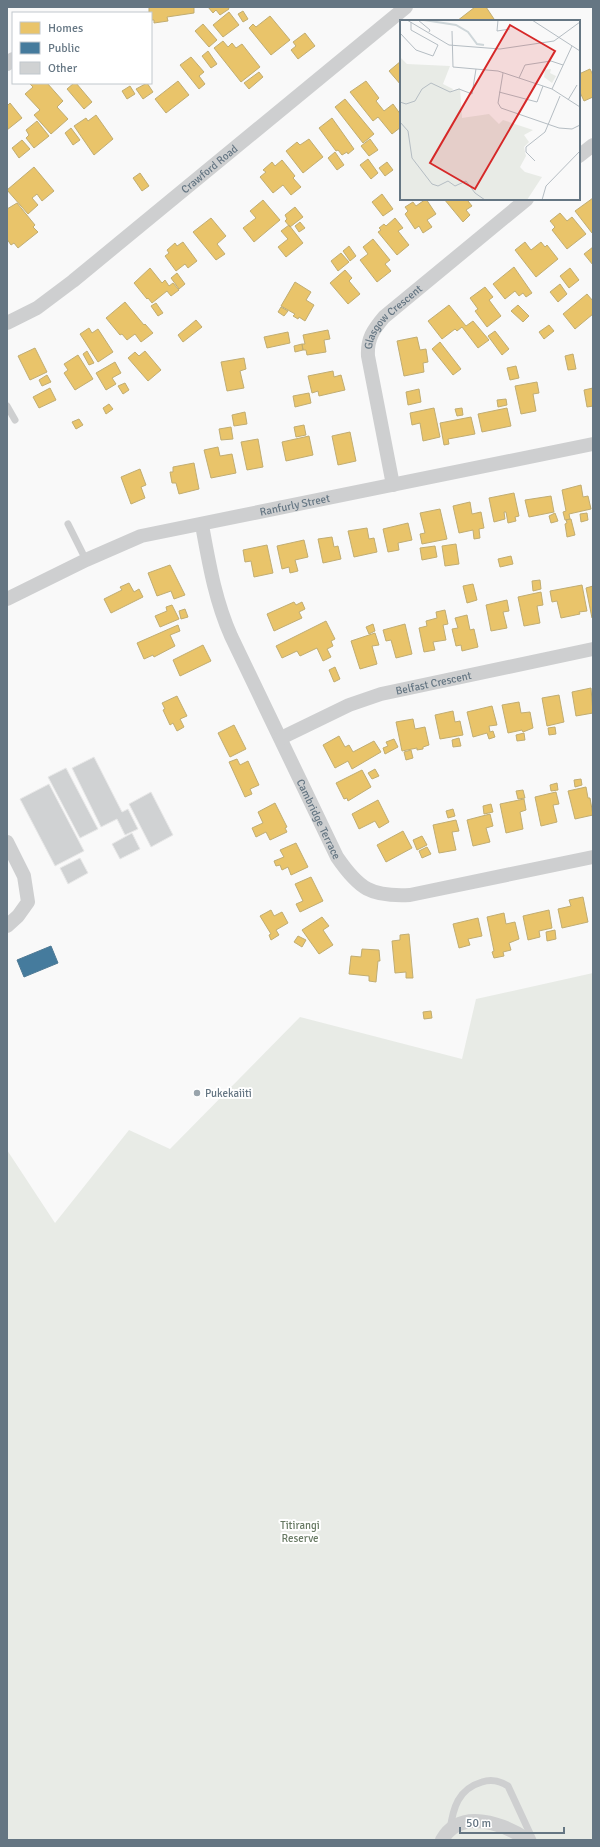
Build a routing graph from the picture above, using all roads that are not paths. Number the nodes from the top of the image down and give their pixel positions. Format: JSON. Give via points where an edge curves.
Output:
{"nodes":[{"id":1,"x":406,"y":7,"type":"edge"},
{"id":2,"x":593,"y":145,"type":"edge"},
{"id":3,"x":580,"y":155,"type":"edge"},
{"id":4,"x":526,"y":200,"type":"edge"},
{"id":5,"x":7,"y":323,"type":"edge"},
{"id":6,"x":7,"y":406,"type":"edge"},
{"id":7,"x":15,"y":420,"type":"dead end"},
{"id":8,"x":593,"y":444,"type":"edge"},
{"id":9,"x":393,"y":485,"type":"junction"},
{"id":10,"x":68,"y":524,"type":"dead end"},
{"id":11,"x":202,"y":525,"type":"junction"},
{"id":12,"x":86,"y":560,"type":"junction"},
{"id":13,"x":7,"y":598,"type":"edge"},
{"id":14,"x":593,"y":649,"type":"edge"},
{"id":15,"x":281,"y":738,"type":"junction"},
{"id":16,"x":7,"y":842,"type":"edge"},
{"id":17,"x":593,"y":857,"type":"edge"},
{"id":18,"x":7,"y":926,"type":"edge"},
{"id":19,"x":446,"y":1835,"type":"edge"},
{"id":20,"x":528,"y":1840,"type":"edge"},
{"id":21,"x":533,"y":1840,"type":"edge"}],
"edges":[{"from":1,"to":5,"type":"street","name":"Crawford Road","via":[[73,282],[37,308]]},
{"from":2,"to":3,"type":"street"},
{"from":4,"to":9,"type":"street","name":"Glasgow Crescent","via":[[384,318],[370,336],[367,345],[368,356]]},
{"from":6,"to":7,"type":"lane"},
{"from":8,"to":9,"type":"street","name":"Ranfurly Street"},
{"from":9,"to":11,"type":"street","name":"Ranfurly Street"},
{"from":10,"to":12,"type":"lane"},
{"from":11,"to":12,"type":"street","name":"Ranfurly Street","via":[[141,536]]},
{"from":11,"to":15,"type":"street","name":"Cambridge Terrace","via":[[221,614]]},
{"from":12,"to":13,"type":"street","name":"Ranfurly Street"},
{"from":14,"to":15,"type":"street","name":"Belfast Crescent","via":[[381,694],[349,705]]},
{"from":15,"to":17,"type":"street","name":"Cambridge Terrace","via":[[337,857],[349,875],[375,893],[389,896],[410,895]]},
{"from":16,"to":18,"type":"street","via":[[24,876],[28,902]]},
{"from":19,"to":20,"type":"street","via":[[466,1823],[485,1821],[507,1828]]},
{"from":19,"to":21,"type":"lane","via":[[463,1792],[475,1784],[493,1780],[508,1786]]}]}
